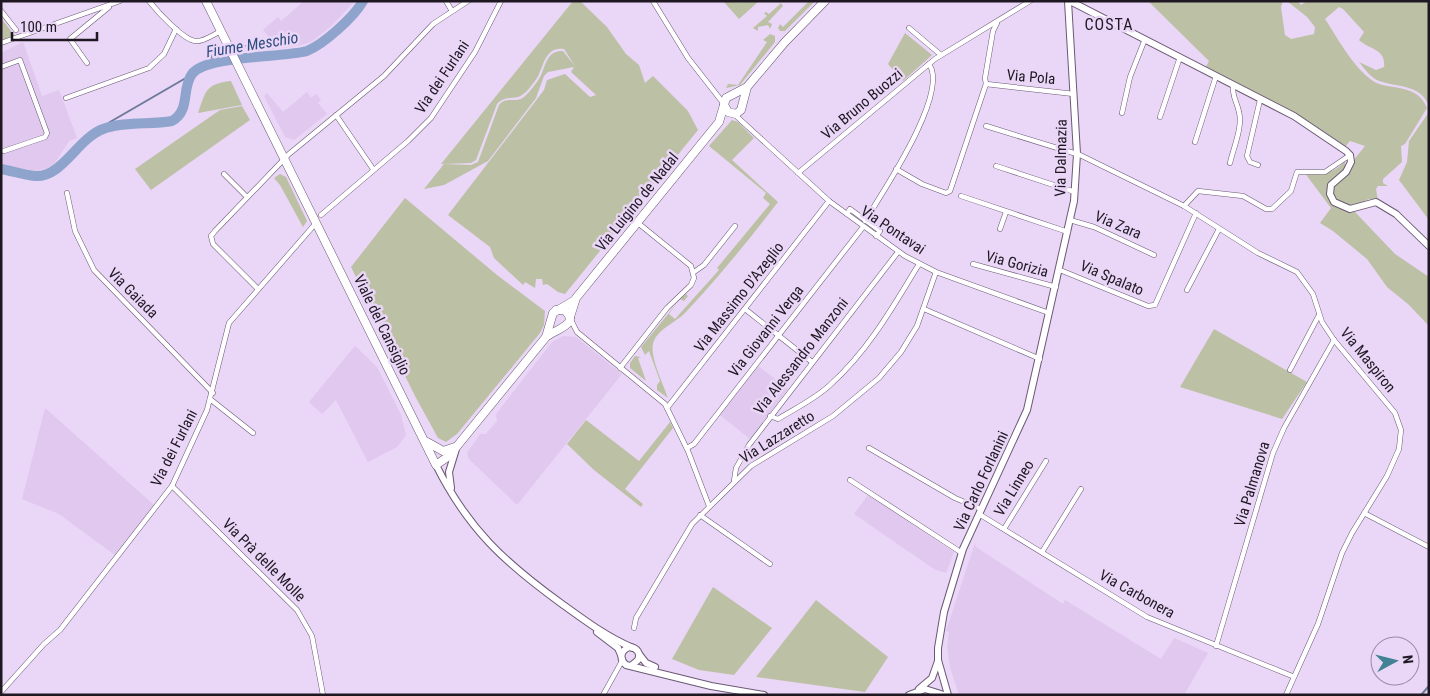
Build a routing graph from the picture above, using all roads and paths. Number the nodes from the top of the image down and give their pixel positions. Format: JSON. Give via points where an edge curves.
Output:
{"nodes":[{"id":1,"x":120,"y":1,"type":"edge"},
{"id":2,"x":149,"y":1,"type":"edge"},
{"id":3,"x":206,"y":1,"type":"edge"},
{"id":4,"x":446,"y":1,"type":"edge"},
{"id":5,"x":468,"y":1,"type":"edge"},
{"id":6,"x":501,"y":1,"type":"edge"},
{"id":7,"x":653,"y":1,"type":"edge"},
{"id":8,"x":825,"y":1,"type":"edge"},
{"id":9,"x":1030,"y":1,"type":"edge"},
{"id":10,"x":1069,"y":1,"type":"edge"},
{"id":11,"x":112,"y":4,"type":"junction"},
{"id":12,"x":1,"y":11,"type":"edge"},
{"id":13,"x":452,"y":11,"type":"junction"},
{"id":14,"x":1000,"y":20,"type":"junction"},
{"id":15,"x":909,"y":28,"type":"dead end"},
{"id":16,"x":176,"y":29,"type":"junction"},
{"id":17,"x":16,"y":30,"type":"dead end"},
{"id":18,"x":222,"y":30,"type":"junction"},
{"id":19,"x":980,"y":32,"type":"junction"},
{"id":20,"x":1145,"y":39,"type":"junction"},
{"id":21,"x":992,"y":41,"type":"junction"},
{"id":22,"x":1,"y":43,"type":"edge"},
{"id":23,"x":942,"y":55,"type":"junction"},
{"id":24,"x":1180,"y":57,"type":"junction"},
{"id":25,"x":87,"y":63,"type":"dead end"},
{"id":26,"x":929,"y":64,"type":"junction"},
{"id":27,"x":1,"y":67,"type":"edge"},
{"id":28,"x":1216,"y":76,"type":"junction"},
{"id":29,"x":986,"y":84,"type":"junction"},
{"id":30,"x":1233,"y":86,"type":"junction"},
{"id":31,"x":713,"y":87,"type":"junction"},
{"id":32,"x":747,"y":87,"type":"junction"},
{"id":33,"x":733,"y":94,"type":"junction"},
{"id":34,"x":1074,"y":94,"type":"junction"},
{"id":35,"x":66,"y":98,"type":"dead end"},
{"id":36,"x":1260,"y":100,"type":"junction"},
{"id":37,"x":724,"y":105,"type":"junction"},
{"id":38,"x":743,"y":105,"type":"junction"},
{"id":39,"x":1122,"y":113,"type":"dead end"},
{"id":40,"x":734,"y":114,"type":"junction"},
{"id":41,"x":336,"y":115,"type":"junction"},
{"id":42,"x":1160,"y":117,"type":"dead end"},
{"id":43,"x":719,"y":122,"type":"junction"},
{"id":44,"x":748,"y":125,"type":"junction"},
{"id":45,"x":986,"y":126,"type":"dead end"},
{"id":46,"x":1194,"y":142,"type":"dead end"},
{"id":47,"x":4,"y":151,"type":"dead end"},
{"id":48,"x":1077,"y":154,"type":"junction"},
{"id":49,"x":1350,"y":155,"type":"junction"},
{"id":50,"x":284,"y":158,"type":"junction"},
{"id":51,"x":1230,"y":163,"type":"dead end"},
{"id":52,"x":1258,"y":164,"type":"dead end"},
{"id":53,"x":996,"y":166,"type":"dead end"},
{"id":54,"x":896,"y":169,"type":"junction"},
{"id":55,"x":373,"y":170,"type":"junction"},
{"id":56,"x":224,"y":174,"type":"dead end"},
{"id":57,"x":798,"y":174,"type":"junction"},
{"id":58,"x":1075,"y":192,"type":"junction"},
{"id":59,"x":67,"y":193,"type":"dead end"},
{"id":60,"x":961,"y":196,"type":"dead end"},
{"id":61,"x":247,"y":197,"type":"junction"},
{"id":62,"x":829,"y":201,"type":"junction"},
{"id":63,"x":1184,"y":206,"type":"junction"},
{"id":64,"x":1006,"y":212,"type":"junction"},
{"id":65,"x":1196,"y":213,"type":"junction"},
{"id":66,"x":846,"y":214,"type":"junction"},
{"id":67,"x":321,"y":215,"type":"dead end"},
{"id":68,"x":1070,"y":220,"type":"junction"},
{"id":69,"x":865,"y":221,"type":"junction"},
{"id":70,"x":316,"y":223,"type":"junction"},
{"id":71,"x":638,"y":223,"type":"junction"},
{"id":72,"x":735,"y":226,"type":"dead end"},
{"id":73,"x":863,"y":227,"type":"junction"},
{"id":74,"x":1000,"y":229,"type":"dead end"},
{"id":75,"x":1219,"y":229,"type":"junction"},
{"id":76,"x":1068,"y":232,"type":"junction"},
{"id":77,"x":876,"y":236,"type":"junction"},
{"id":78,"x":1429,"y":246,"type":"edge"},
{"id":79,"x":898,"y":252,"type":"junction"},
{"id":80,"x":1154,"y":255,"type":"dead end"},
{"id":81,"x":919,"y":264,"type":"junction"},
{"id":82,"x":973,"y":264,"type":"dead end"},
{"id":83,"x":1060,"y":270,"type":"junction"},
{"id":84,"x":694,"y":272,"type":"junction"},
{"id":85,"x":936,"y":272,"type":"junction"},
{"id":86,"x":1056,"y":287,"type":"junction"},
{"id":87,"x":258,"y":288,"type":"junction"},
{"id":88,"x":1187,"y":290,"type":"dead end"},
{"id":89,"x":575,"y":300,"type":"junction"},
{"id":90,"x":745,"y":309,"type":"junction"},
{"id":91,"x":924,"y":309,"type":"junction"},
{"id":92,"x":556,"y":310,"type":"junction"},
{"id":93,"x":1050,"y":313,"type":"junction"},
{"id":94,"x":1319,"y":315,"type":"junction"},
{"id":95,"x":570,"y":317,"type":"junction"},
{"id":96,"x":551,"y":319,"type":"junction"},
{"id":97,"x":562,"y":328,"type":"junction"},
{"id":98,"x":576,"y":331,"type":"junction"},
{"id":99,"x":778,"y":335,"type":"junction"},
{"id":100,"x":546,"y":337,"type":"junction"},
{"id":101,"x":1334,"y":340,"type":"junction"},
{"id":102,"x":1040,"y":359,"type":"junction"},
{"id":103,"x":812,"y":362,"type":"junction"},
{"id":104,"x":620,"y":368,"type":"junction"},
{"id":105,"x":1290,"y":370,"type":"dead end"},
{"id":106,"x":213,"y":393,"type":"junction"},
{"id":107,"x":210,"y":399,"type":"junction"},
{"id":108,"x":667,"y":408,"type":"junction"},
{"id":109,"x":770,"y":416,"type":"junction"},
{"id":110,"x":253,"y":432,"type":"dead end"},
{"id":111,"x":424,"y":440,"type":"junction"},
{"id":112,"x":457,"y":446,"type":"junction"},
{"id":113,"x":687,"y":448,"type":"junction"},
{"id":114,"x":869,"y":448,"type":"dead end"},
{"id":115,"x":1046,"y":461,"type":"dead end"},
{"id":116,"x":436,"y":464,"type":"junction"},
{"id":117,"x":850,"y":480,"type":"dead end"},
{"id":118,"x":734,"y":481,"type":"junction"},
{"id":119,"x":172,"y":486,"type":"junction"},
{"id":120,"x":1081,"y":489,"type":"dead end"},
{"id":121,"x":453,"y":497,"type":"junction"},
{"id":122,"x":709,"y":506,"type":"junction"},
{"id":123,"x":980,"y":512,"type":"junction"},
{"id":124,"x":1364,"y":513,"type":"junction"},
{"id":125,"x":700,"y":515,"type":"junction"},
{"id":126,"x":1004,"y":529,"type":"junction"},
{"id":127,"x":1429,"y":547,"type":"edge"},
{"id":128,"x":1042,"y":552,"type":"junction"},
{"id":129,"x":962,"y":553,"type":"junction"},
{"id":130,"x":770,"y":564,"type":"dead end"},
{"id":131,"x":585,"y":621,"type":"junction"},
{"id":132,"x":634,"y":628,"type":"dead end"},
{"id":133,"x":1216,"y":646,"type":"junction"},
{"id":134,"x":633,"y":648,"type":"junction"},
{"id":135,"x":639,"y":654,"type":"junction"},
{"id":136,"x":622,"y":658,"type":"junction"},
{"id":137,"x":938,"y":660,"type":"junction"},
{"id":138,"x":631,"y":665,"type":"junction"},
{"id":139,"x":617,"y":673,"type":"junction"},
{"id":140,"x":1292,"y":676,"type":"junction"},
{"id":141,"x":689,"y":680,"type":"junction"},
{"id":142,"x":918,"y":690,"type":"junction"},
{"id":143,"x":1,"y":692,"type":"edge"},
{"id":144,"x":323,"y":695,"type":"edge"},
{"id":145,"x":603,"y":695,"type":"edge"},
{"id":146,"x":764,"y":695,"type":"edge"},
{"id":147,"x":909,"y":695,"type":"edge"},
{"id":148,"x":944,"y":695,"type":"edge"},
{"id":149,"x":948,"y":695,"type":"edge"},
{"id":150,"x":1286,"y":695,"type":"edge"}],
"edges":[{"from":1,"to":11,"type":"street"},
{"from":2,"to":16,"type":"street"},
{"from":3,"to":18,"type":"main road","name":"Viale del Cansiglio"},
{"from":4,"to":13,"type":"street"},
{"from":5,"to":13,"type":"street"},
{"from":6,"to":55,"type":"street","name":"Via dei Furlani","via":[[475,52],[437,111]]},
{"from":7,"to":31,"type":"street","via":[[688,58]]},
{"from":8,"to":32,"type":"main road"},
{"from":9,"to":14,"type":"street","name":"Via Bruno Buozzi"},
{"from":10,"to":20,"type":"street"},
{"from":10,"to":34,"type":"street","name":"Via Dalmazia"},
{"from":11,"to":22,"type":"street"},
{"from":11,"to":25,"type":"street","via":[[70,39]]},
{"from":12,"to":17,"type":"street"},
{"from":13,"to":41,"type":"street","via":[[428,28],[384,76]]},
{"from":14,"to":19,"type":"street","name":"Via Bruno Buozzi"},
{"from":14,"to":21,"type":"street","via":[[994,28]]},
{"from":15,"to":23,"type":"street"},
{"from":16,"to":18,"type":"street","via":[[194,41]]},
{"from":16,"to":35,"type":"street","via":[[166,52],[151,67]]},
{"from":18,"to":50,"type":"main road","name":"Viale del Cansiglio"},
{"from":19,"to":21,"type":"street","via":[[988,33]]},
{"from":19,"to":23,"type":"street","name":"Via Bruno Buozzi"},
{"from":20,"to":24,"type":"street"},
{"from":20,"to":39,"type":"street","via":[[1130,77]]},
{"from":21,"to":29,"type":"street"},
{"from":23,"to":26,"type":"street","name":"Via Bruno Buozzi"},
{"from":24,"to":28,"type":"street"},
{"from":24,"to":42,"type":"street"},
{"from":26,"to":54,"type":"street","via":[[934,78],[928,102],[917,132]]},
{"from":26,"to":57,"type":"street","name":"Via Bruno Buozzi"},
{"from":27,"to":47,"type":"street","via":[[20,60],[47,133],[45,137]]},
{"from":28,"to":30,"type":"street"},
{"from":28,"to":46,"type":"street"},
{"from":29,"to":34,"type":"street","name":"Via Pola"},
{"from":29,"to":54,"type":"street","via":[[949,192],[928,187]]},
{"from":30,"to":36,"type":"street"},
{"from":30,"to":51,"type":"street","via":[[1232,94],[1240,121]]},
{"from":31,"to":33,"type":"street","via":[[721,93]]},
{"from":31,"to":37,"type":"street"},
{"from":32,"to":33,"type":"main road"},
{"from":32,"to":38,"type":"main road"},
{"from":33,"to":37,"type":"main road","via":[[726,98]]},
{"from":33,"to":38,"type":"main road"},
{"from":34,"to":48,"type":"street","name":"Via Dalmazia"},
{"from":36,"to":49,"type":"street","via":[[1294,116]]},
{"from":36,"to":52,"type":"street","via":[[1248,156],[1250,162]]},
{"from":37,"to":40,"type":"main road"},
{"from":37,"to":43,"type":"main road","name":"Via Luigino de Nadal"},
{"from":38,"to":40,"type":"main road"},
{"from":38,"to":44,"type":"street","name":"Via Pontavai"},
{"from":40,"to":43,"type":"main road","name":"Via Luigino de Nadal"},
{"from":40,"to":44,"type":"street","name":"Via Pontavai"},
{"from":41,"to":50,"type":"street"},
{"from":41,"to":55,"type":"street"},
{"from":43,"to":71,"type":"main road","name":"Via Luigino de Nadal"},
{"from":44,"to":57,"type":"street","name":"Via Pontavai"},
{"from":45,"to":48,"type":"street","name":"Via Maspiron"},
{"from":48,"to":58,"type":"street","name":"Via Dalmazia"},
{"from":48,"to":63,"type":"street","name":"Via Maspiron"},
{"from":49,"to":63,"type":"street","via":[[1325,172],[1297,172],[1291,191],[1272,209],[1266,209],[1244,196],[1198,190]]},
{"from":49,"to":78,"type":"street","via":[[1352,159],[1348,168],[1331,185],[1330,194],[1334,202],[1350,209],[1376,202],[1396,214]]},
{"from":50,"to":61,"type":"street"},
{"from":50,"to":70,"type":"main road","name":"Viale del Cansiglio"},
{"from":53,"to":58,"type":"street"},
{"from":54,"to":69,"type":"street"},
{"from":55,"to":67,"type":"street","name":"Via dei Furlani"},
{"from":56,"to":61,"type":"street"},
{"from":57,"to":62,"type":"street","name":"Via Pontavai"},
{"from":58,"to":68,"type":"street","name":"Via Dalmazia"},
{"from":59,"to":106,"type":"street","name":"Via Gaiada","via":[[75,231],[94,270]]},
{"from":60,"to":64,"type":"street"},
{"from":61,"to":87,"type":"street","via":[[214,231],[211,240]]},
{"from":62,"to":66,"type":"street","name":"Via Pontavai"},
{"from":62,"to":90,"type":"street","name":"Via Massimo D'Azeglio"},
{"from":63,"to":65,"type":"street","name":"Via Maspiron"},
{"from":64,"to":74,"type":"street"},
{"from":64,"to":76,"type":"street"},
{"from":65,"to":75,"type":"street","name":"Via Maspiron"},
{"from":65,"to":83,"type":"street","name":"Via Spalato","via":[[1155,305],[1148,306]]},
{"from":66,"to":69,"type":"street","via":[[850,210]]},
{"from":66,"to":73,"type":"street","name":"Via Pontavai"},
{"from":68,"to":76,"type":"street","name":"Via Dalmazia"},
{"from":68,"to":80,"type":"street","name":"Via Zara","via":[[1094,227]]},
{"from":69,"to":77,"type":"street","via":[[880,231]]},
{"from":70,"to":87,"type":"street","name":"Via dei Furlani"},
{"from":70,"to":111,"type":"main road","name":"Viale del Cansiglio"},
{"from":71,"to":84,"type":"street","via":[[689,264]]},
{"from":71,"to":89,"type":"main road","name":"Via Luigino de Nadal"},
{"from":72,"to":84,"type":"street","via":[[702,268]]},
{"from":73,"to":77,"type":"street","name":"Via Pontavai"},
{"from":73,"to":99,"type":"street","name":"Via Giovanni Verga"},
{"from":75,"to":88,"type":"street"},
{"from":75,"to":94,"type":"street","name":"Via Maspiron","via":[[1297,272],[1313,294]]},
{"from":76,"to":83,"type":"street","name":"Via Dalmazia"},
{"from":77,"to":79,"type":"street","name":"Via Pontavai"},
{"from":79,"to":81,"type":"street","name":"Via Pontavai"},
{"from":79,"to":103,"type":"street","name":"Via Alessandro Manzoni"},
{"from":81,"to":85,"type":"street","name":"Via Pontavai"},
{"from":81,"to":109,"type":"street","via":[[877,331],[839,377],[778,418]]},
{"from":82,"to":86,"type":"street","name":"Via Gorizia"},
{"from":83,"to":86,"type":"street","name":"Via Dalmazia"},
{"from":84,"to":104,"type":"street","via":[[692,284],[672,302]]},
{"from":85,"to":91,"type":"street","name":"Via Lazzaretto"},
{"from":85,"to":93,"type":"street","name":"Via Pontavai"},
{"from":86,"to":93,"type":"street","name":"Via Dalmazia"},
{"from":87,"to":106,"type":"street","name":"Via dei Furlani","via":[[226,330]]},
{"from":89,"to":92,"type":"main road","name":"Via Luigino de Nadal"},
{"from":89,"to":95,"type":"main road","name":"Via Luigino de Nadal"},
{"from":90,"to":99,"type":"street"},
{"from":90,"to":108,"type":"street","name":"Via Massimo D'Azeglio"},
{"from":91,"to":102,"type":"street"},
{"from":91,"to":118,"type":"street","name":"Via Lazzaretto","via":[[901,352],[857,398],[827,421],[756,463]]},
{"from":92,"to":95,"type":"main road","via":[[564,310]]},
{"from":92,"to":96,"type":"main road","name":"Via Luigino de Nadal"},
{"from":93,"to":102,"type":"street","name":"Via Carlo Forlanini"},
{"from":94,"to":101,"type":"street","name":"Via Maspiron"},
{"from":94,"to":105,"type":"street"},
{"from":95,"to":97,"type":"main road","name":"Via Luigino de Nadal","via":[[568,326]]},
{"from":95,"to":98,"type":"street"},
{"from":96,"to":97,"type":"main road","via":[[553,325]]},
{"from":96,"to":100,"type":"main road","name":"Via Luigino de Nadal"},
{"from":97,"to":98,"type":"street"},
{"from":97,"to":100,"type":"main road","name":"Via Luigino de Nadal"},
{"from":98,"to":104,"type":"street"},
{"from":99,"to":103,"type":"street"},
{"from":99,"to":113,"type":"street","name":"Via Giovanni Verga","via":[[694,444]]},
{"from":100,"to":112,"type":"main road","name":"Via Luigino de Nadal"},
{"from":101,"to":124,"type":"street","name":"Via Maspiron","via":[[1395,413],[1401,430],[1399,449],[1387,476]]},
{"from":101,"to":133,"type":"street","name":"Via Palmanova","via":[[1273,453]]},
{"from":102,"to":123,"type":"street","name":"Via Carlo Forlanini","via":[[1022,422]]},
{"from":103,"to":109,"type":"street","name":"Via Alessandro Manzoni"},
{"from":104,"to":108,"type":"street"},
{"from":106,"to":107,"type":"street","name":"Via dei Furlani"},
{"from":107,"to":110,"type":"street"},
{"from":107,"to":119,"type":"street","name":"Via dei Furlani"},
{"from":108,"to":113,"type":"street"},
{"from":109,"to":118,"type":"street","name":"Via Alessandro Manzoni","via":[[744,453]]},
{"from":111,"to":112,"type":"main road","via":[[439,450],[447,451]]},
{"from":111,"to":116,"type":"main road","name":"Viale del Cansiglio"},
{"from":112,"to":116,"type":"main road","name":"Via Luigino de Nadal","via":[[446,459]]},
{"from":112,"to":121,"type":"street","name":"Via Luigino de Nadal","via":[[449,472]]},
{"from":113,"to":122,"type":"street"},
{"from":114,"to":123,"type":"street","name":"Via Carbonera"},
{"from":115,"to":126,"type":"street","name":"Via Linneo"},
{"from":116,"to":121,"type":"street","name":"Viale del Cansiglio"},
{"from":117,"to":129,"type":"street"},
{"from":118,"to":122,"type":"street","name":"Via Lazzaretto"},
{"from":119,"to":143,"type":"street","name":"Via dei Furlani","via":[[60,630]]},
{"from":119,"to":144,"type":"street","name":"Via Prà delle Molle","via":[[297,610],[312,636]]},
{"from":120,"to":128,"type":"street"},
{"from":121,"to":131,"type":"street","name":"Viale del Cansiglio","via":[[499,555]]},
{"from":122,"to":125,"type":"street","name":"Via Lazzaretto"},
{"from":123,"to":126,"type":"street","name":"Via Carbonera"},
{"from":123,"to":129,"type":"street","name":"Via Carlo Forlanini"},
{"from":124,"to":127,"type":"street"},
{"from":124,"to":140,"type":"street","name":"Via Maspiron","via":[[1342,553],[1318,624]]},
{"from":125,"to":130,"type":"street"},
{"from":125,"to":132,"type":"street","name":"Via Lazzaretto","via":[[636,618]]},
{"from":126,"to":128,"type":"street","name":"Via Carbonera"},
{"from":128,"to":133,"type":"street","name":"Via Carbonera","via":[[1147,618]]},
{"from":129,"to":137,"type":"street","name":"Via Carlo Forlanini","via":[[944,612]]},
{"from":131,"to":134,"type":"street","name":"Viale del Cansiglio"},
{"from":131,"to":136,"type":"street","name":"Viale del Cansiglio","via":[[618,648]]},
{"from":133,"to":140,"type":"street","name":"Via Carbonera"},
{"from":134,"to":135,"type":"street"},
{"from":134,"to":136,"type":"street","via":[[624,650]]},
{"from":135,"to":138,"type":"street","via":[[638,660]]},
{"from":135,"to":141,"type":"street","via":[[648,664]]},
{"from":136,"to":138,"type":"street"},
{"from":136,"to":139,"type":"street"},
{"from":137,"to":142,"type":"street","name":"Via Carlo Forlanini","via":[[932,678]]},
{"from":137,"to":149,"type":"street","name":"Via Carlo Forlanini"},
{"from":138,"to":139,"type":"street"},
{"from":138,"to":141,"type":"street"},
{"from":139,"to":145,"type":"street"},
{"from":140,"to":150,"type":"street","name":"Via Maspiron"},
{"from":141,"to":146,"type":"street"},
{"from":142,"to":147,"type":"street","name":"Via Carlo Forlanini"},
{"from":142,"to":148,"type":"street","via":[[933,689]]}]}
